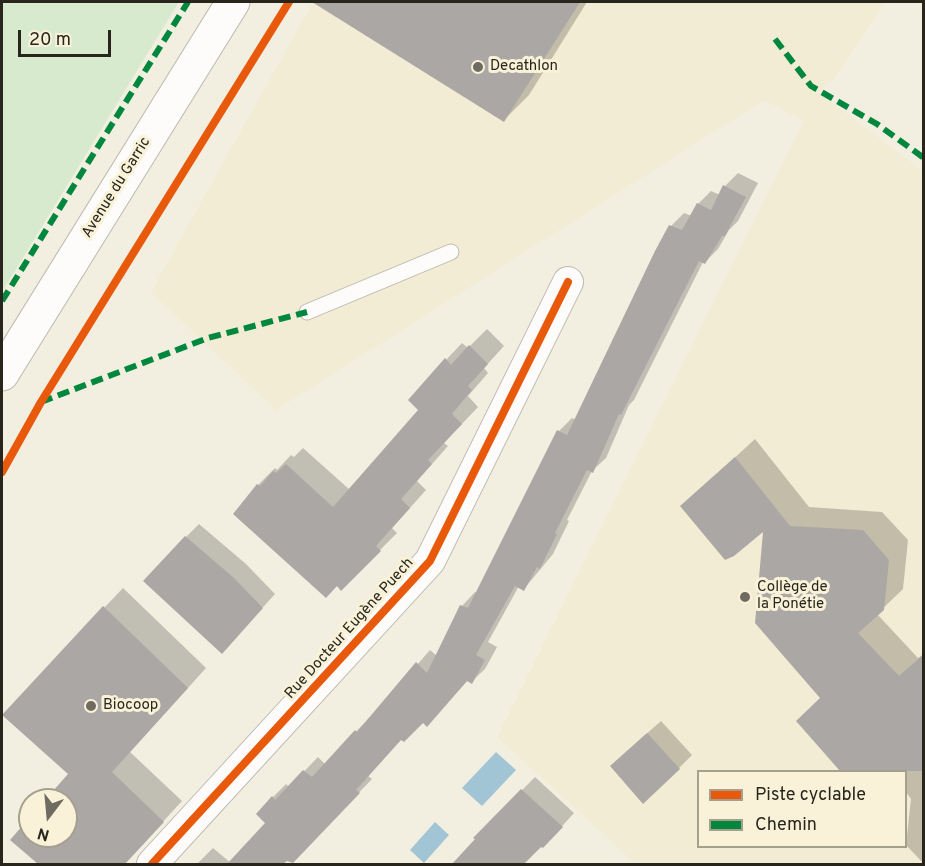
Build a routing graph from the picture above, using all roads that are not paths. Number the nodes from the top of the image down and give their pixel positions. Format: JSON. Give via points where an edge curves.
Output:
{"nodes":[{"id":1,"x":233,"y":2,"type":"edge"},
{"id":2,"x":451,"y":252,"type":"dead end"},
{"id":3,"x":568,"y":282,"type":"dead end"},
{"id":4,"x":307,"y":312,"type":"dead end"},
{"id":5,"x":2,"y":374,"type":"edge"},
{"id":6,"x":152,"y":864,"type":"edge"}],
"edges":[{"from":1,"to":5,"type":"main road","name":"Avenue du Garric"},
{"from":2,"to":4,"type":"lane"},
{"from":3,"to":6,"type":"street","name":"Rue Docteur Eugène Puech","via":[[430,561]]}]}
